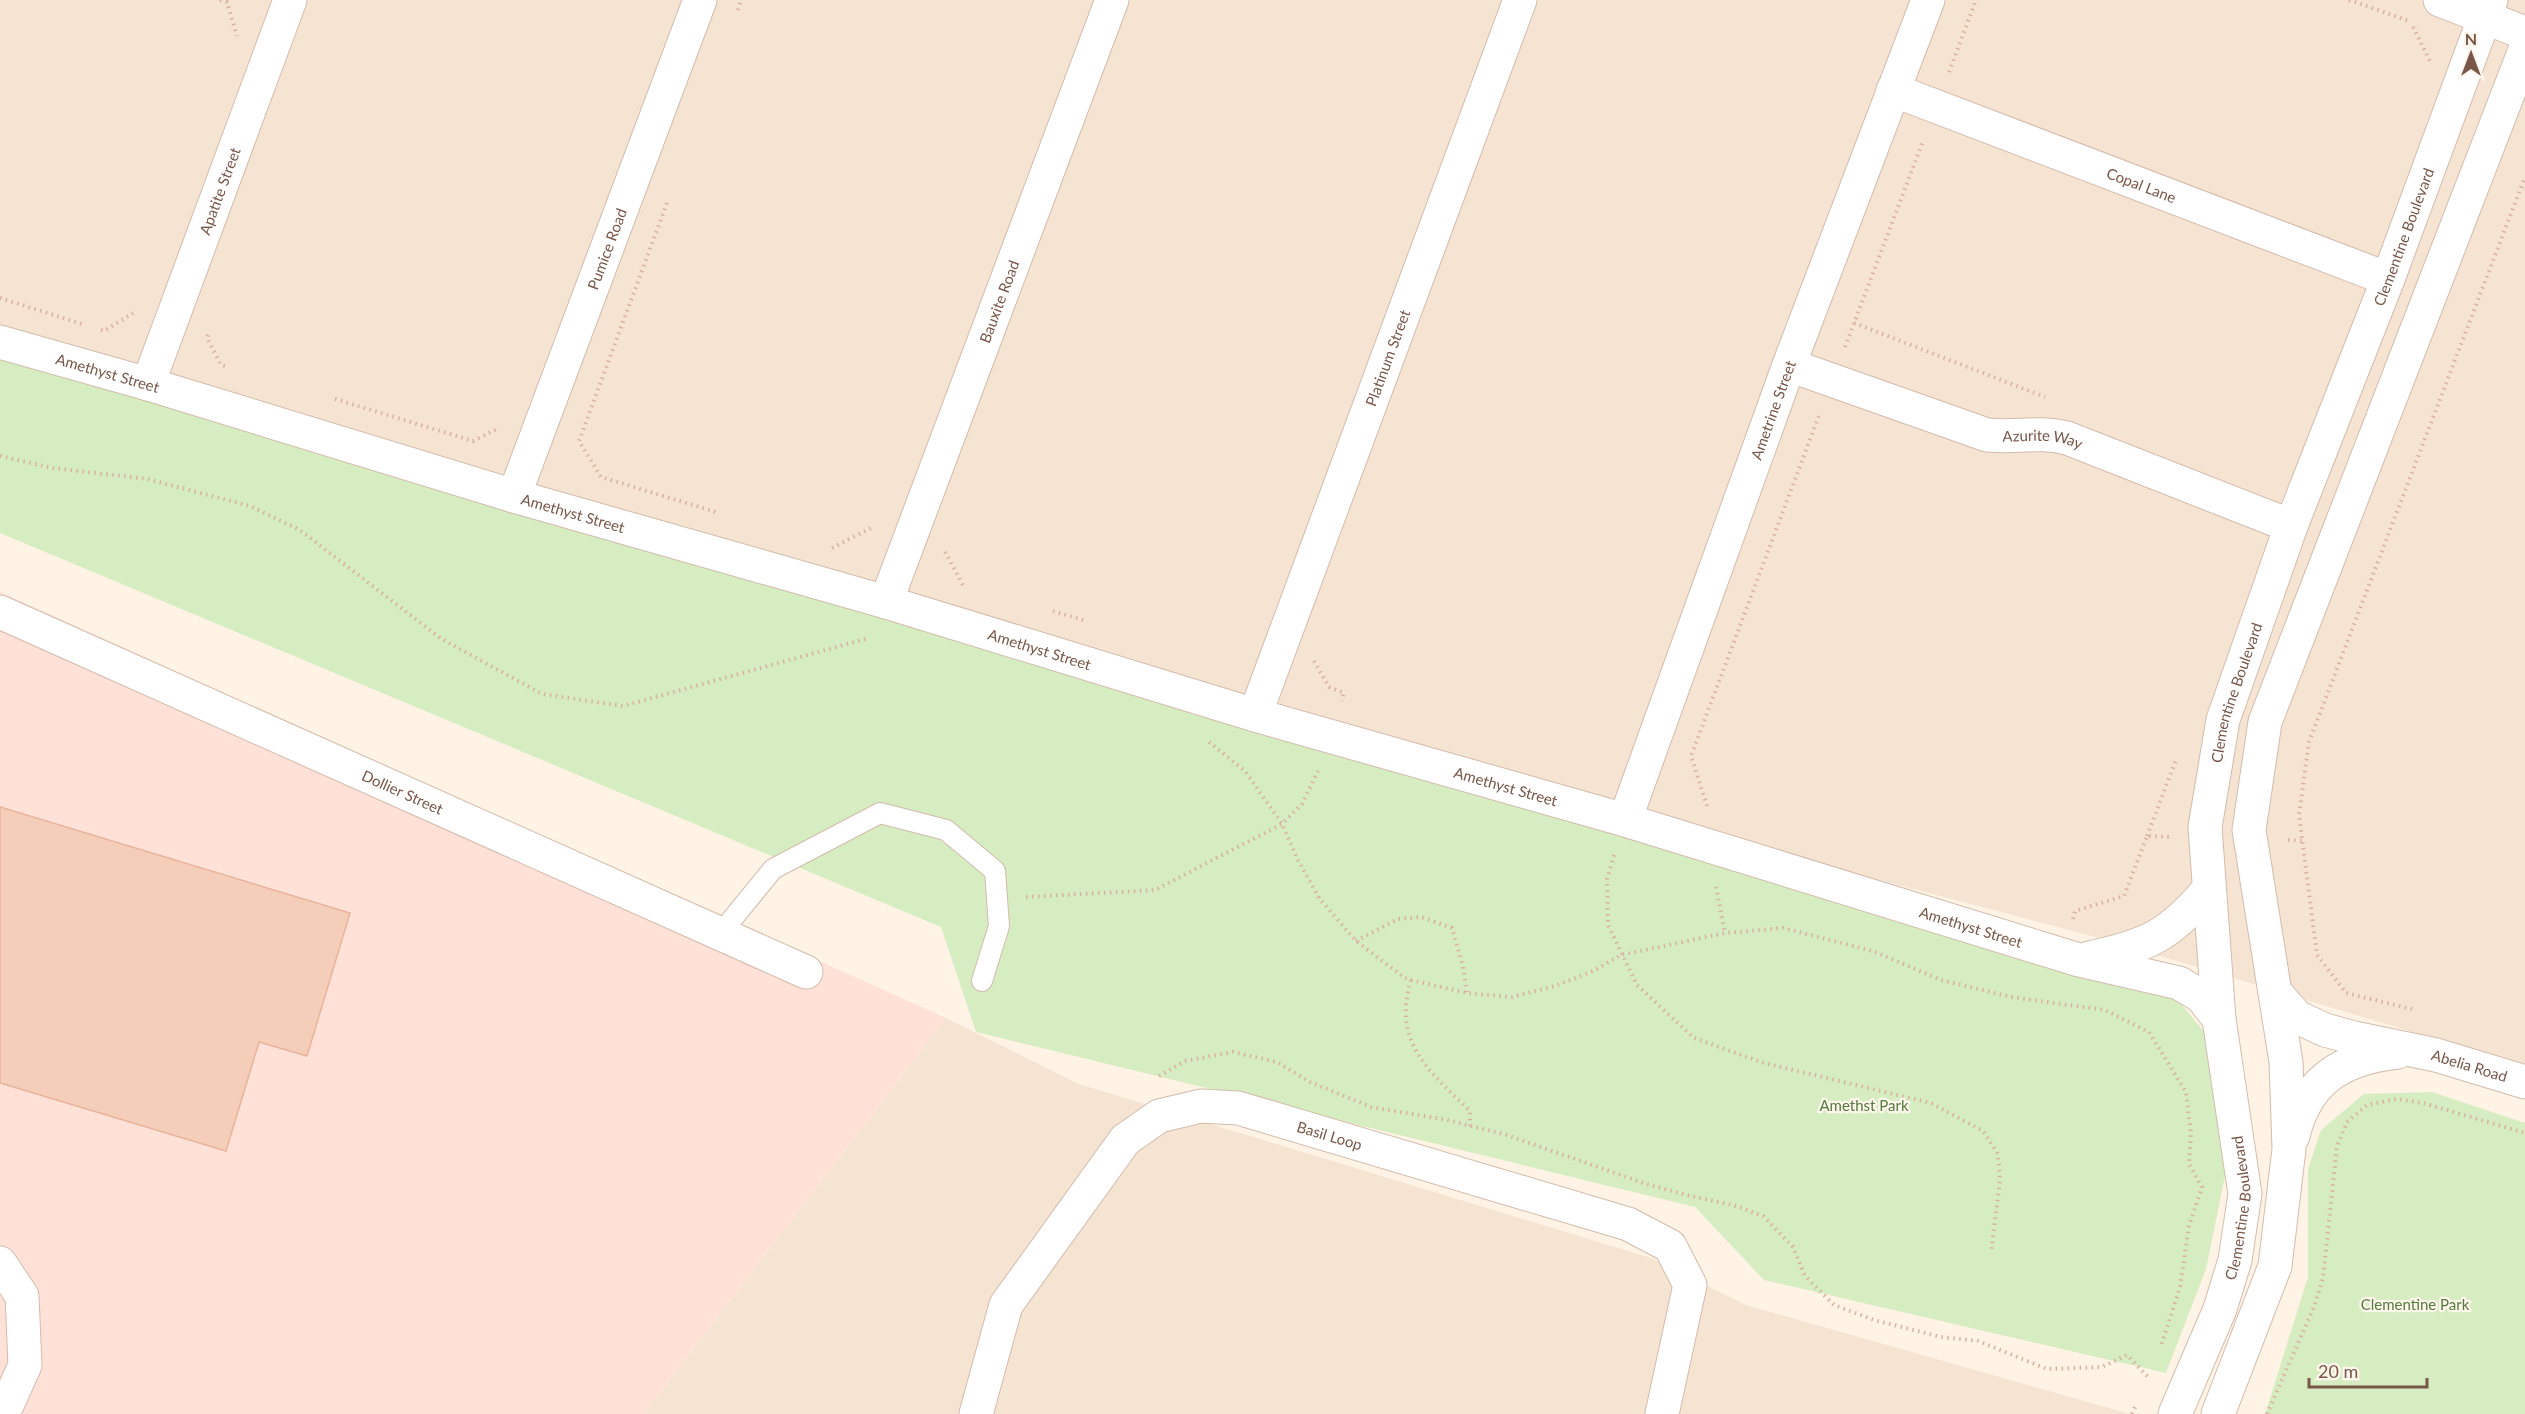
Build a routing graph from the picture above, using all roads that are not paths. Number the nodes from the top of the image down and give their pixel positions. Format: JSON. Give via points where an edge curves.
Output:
{"nodes":[{"id":1,"x":290,"y":0,"type":"edge"},
{"id":2,"x":700,"y":0,"type":"edge"},
{"id":3,"x":1112,"y":0,"type":"edge"},
{"id":4,"x":1520,"y":0,"type":"edge"},
{"id":5,"x":1928,"y":0,"type":"edge"},
{"id":6,"x":2427,"y":5,"type":"edge"},
{"id":7,"x":2487,"y":8,"type":"edge"},
{"id":8,"x":2525,"y":33,"type":"edge"},
{"id":9,"x":2525,"y":50,"type":"edge"},
{"id":10,"x":1893,"y":90,"type":"junction"},
{"id":11,"x":2388,"y":279,"type":"junction"},
{"id":12,"x":0,"y":342,"type":"edge"},
{"id":13,"x":1790,"y":365,"type":"junction"},
{"id":14,"x":148,"y":384,"type":"junction"},
{"id":15,"x":514,"y":496,"type":"junction"},
{"id":16,"x":2290,"y":526,"type":"junction"},
{"id":17,"x":886,"y":602,"type":"junction"},
{"id":18,"x":0,"y":612,"type":"edge"},
{"id":19,"x":1255,"y":715,"type":"junction"},
{"id":20,"x":1624,"y":820,"type":"junction"},
{"id":21,"x":2209,"y":889,"type":"junction"},
{"id":22,"x":720,"y":934,"type":"junction"},
{"id":23,"x":2072,"y":958,"type":"junction"},
{"id":24,"x":806,"y":972,"type":"dead end"},
{"id":25,"x":982,"y":981,"type":"dead end"},
{"id":26,"x":2276,"y":992,"type":"junction"},
{"id":27,"x":2210,"y":1007,"type":"junction"},
{"id":28,"x":2414,"y":1050,"type":"junction"},
{"id":29,"x":2525,"y":1082,"type":"edge"},
{"id":30,"x":2289,"y":1149,"type":"junction"},
{"id":31,"x":0,"y":1263,"type":"edge"},
{"id":32,"x":3,"y":1414,"type":"edge"},
{"id":33,"x":976,"y":1414,"type":"edge"},
{"id":34,"x":1662,"y":1414,"type":"edge"},
{"id":35,"x":2175,"y":1414,"type":"edge"},
{"id":36,"x":2218,"y":1414,"type":"edge"}],
"edges":[{"from":1,"to":14,"type":"street","name":"Apatite Street"},
{"from":2,"to":15,"type":"street","name":"Pumice Road"},
{"from":3,"to":17,"type":"street","name":"Bauxite Road"},
{"from":4,"to":19,"type":"street","name":"Platinum Street"},
{"from":5,"to":10,"type":"street","name":"Ametrine Street"},
{"from":6,"to":7,"type":"street"},
{"from":7,"to":8,"type":"street"},
{"from":7,"to":11,"type":"street","name":"Clementine Boulevard"},
{"from":9,"to":26,"type":"street","via":[[2265,722],[2249,830]]},
{"from":10,"to":11,"type":"street","name":"Copal Lane"},
{"from":10,"to":13,"type":"street","name":"Ametrine Street"},
{"from":11,"to":16,"type":"street","name":"Clementine Boulevard"},
{"from":12,"to":14,"type":"street","name":"Amethyst Street"},
{"from":13,"to":16,"type":"street","name":"Azurite Way","via":[[1987,435],[2048,433],[2067,438]]},
{"from":13,"to":20,"type":"street","name":"Ametrine Street"},
{"from":14,"to":15,"type":"street","name":"Amethyst Street"},
{"from":15,"to":17,"type":"street","name":"Amethyst Street"},
{"from":16,"to":21,"type":"street","name":"Clementine Boulevard","via":[[2223,720],[2205,827]]},
{"from":17,"to":19,"type":"street","name":"Amethyst Street"},
{"from":18,"to":22,"type":"street","name":"Dollier Street"},
{"from":19,"to":20,"type":"street","name":"Amethyst Street"},
{"from":20,"to":23,"type":"street","name":"Amethyst Street"},
{"from":21,"to":23,"type":"street","via":[[2190,912],[2158,937],[2136,947]]},
{"from":21,"to":27,"type":"street","name":"Clementine Boulevard"},
{"from":22,"to":24,"type":"street","name":"Dollier Street"},
{"from":22,"to":25,"type":"lane","via":[[773,869],[880,813],[946,830],[995,871],[999,926]]},
{"from":23,"to":27,"type":"street","name":"Amethyst Street","via":[[2179,983]]},
{"from":26,"to":28,"type":"street","name":"Abelia Road","via":[[2297,1017],[2325,1030]]},
{"from":26,"to":30,"type":"street","via":[[2286,1062]]},
{"from":27,"to":35,"type":"street","name":"Clementine Boulevard","via":[[2245,1194],[2235,1260],[2220,1309]]},
{"from":28,"to":29,"type":"street","name":"Abelia Road"},
{"from":28,"to":30,"type":"street","via":[[2372,1055],[2333,1072],[2304,1101]]},
{"from":30,"to":36,"type":"street","via":[[2275,1266]]},
{"from":31,"to":32,"type":"street","via":[[22,1296],[25,1365]]},
{"from":33,"to":34,"type":"street","name":"Basil Loop","via":[[1006,1305],[1125,1140],[1159,1116],[1201,1106],[1238,1108],[1616,1221],[1670,1246],[1690,1285]]}]}
